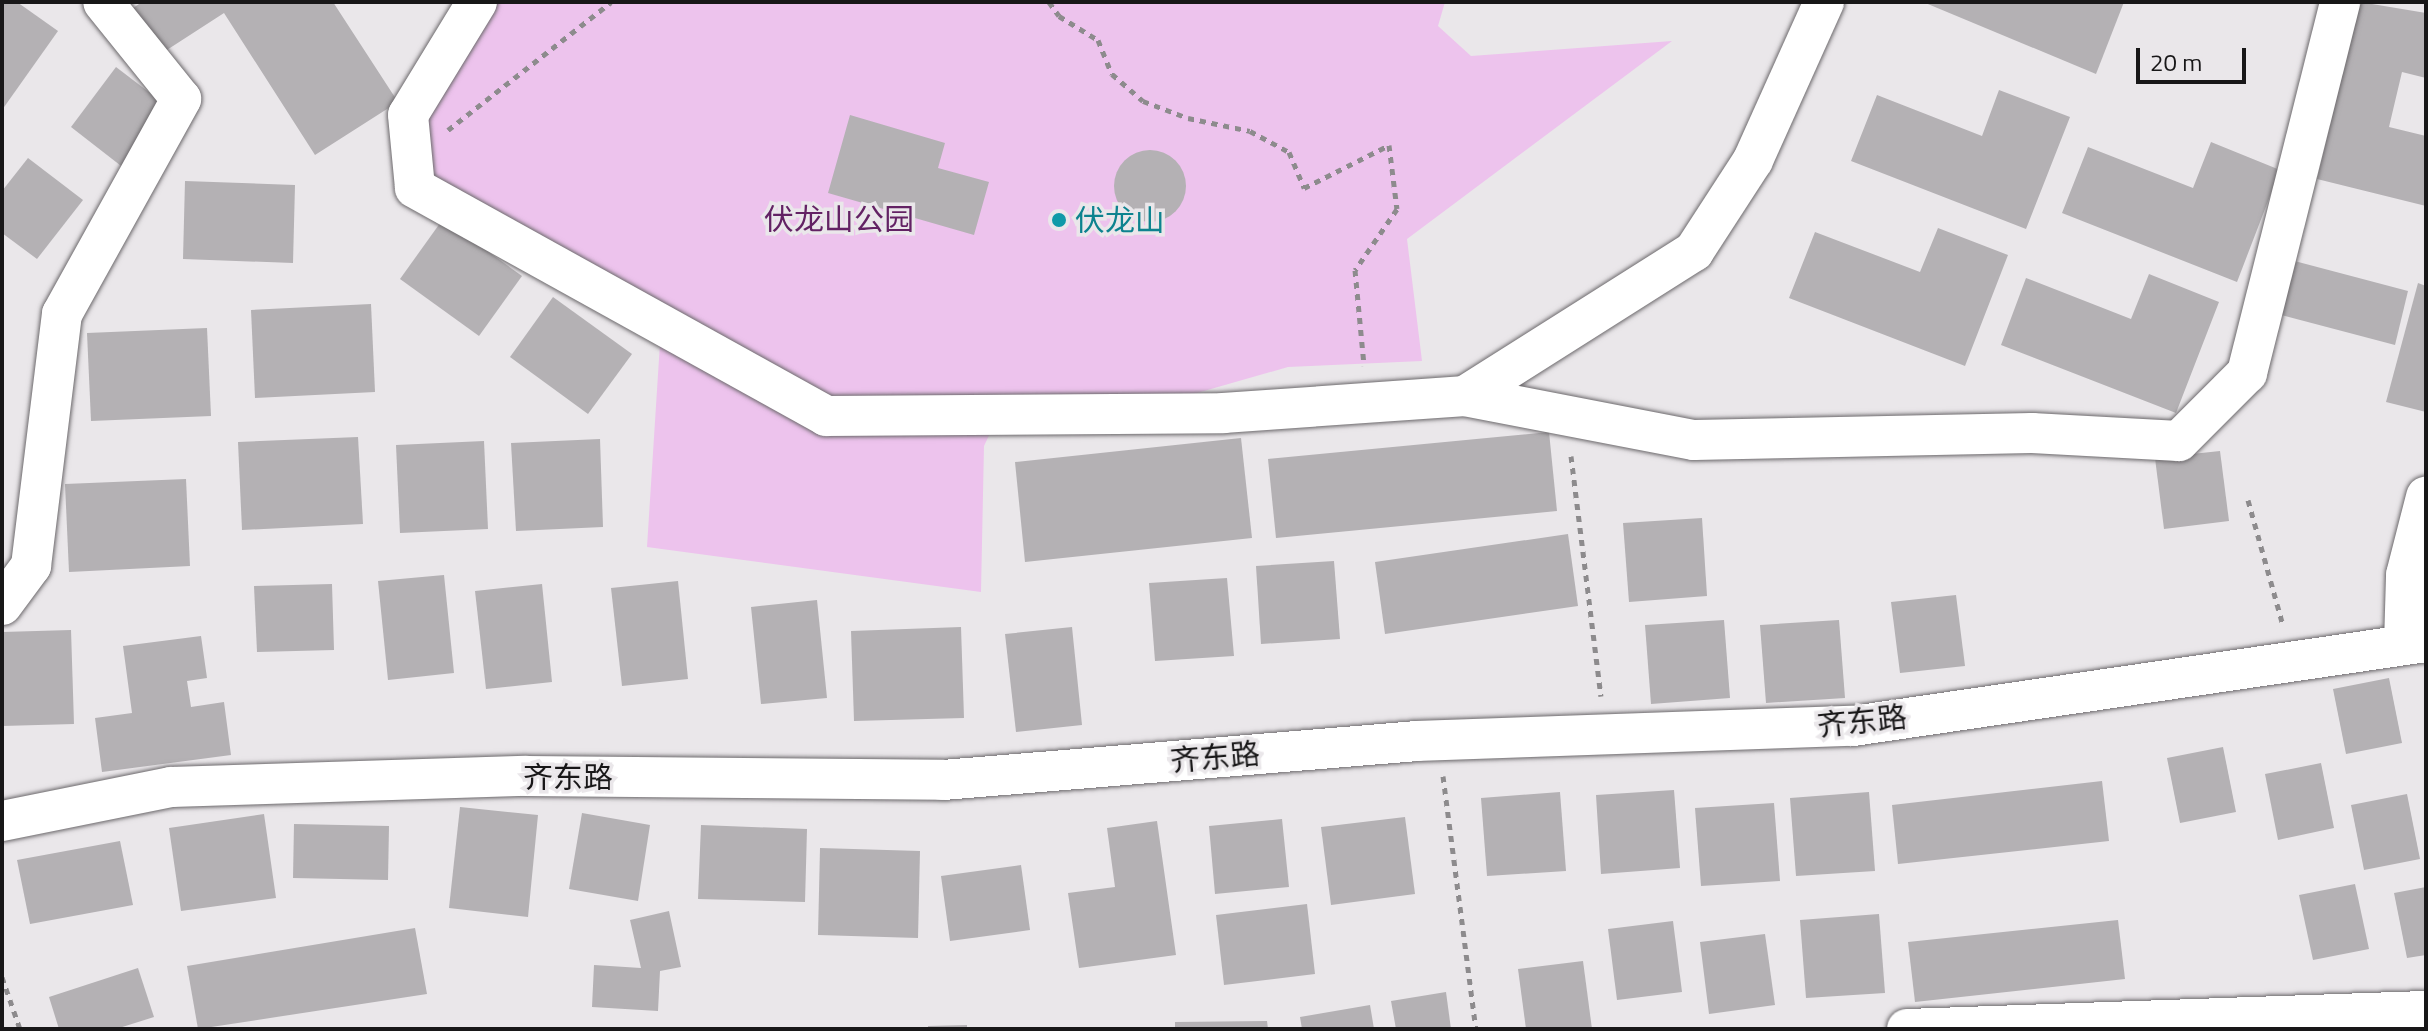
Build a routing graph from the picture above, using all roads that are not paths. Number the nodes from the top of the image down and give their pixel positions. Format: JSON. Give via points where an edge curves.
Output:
{"nodes":[{"id":1,"x":103,"y":2,"type":"edge"},
{"id":2,"x":477,"y":2,"type":"edge"},
{"id":3,"x":1824,"y":2,"type":"edge"},
{"id":4,"x":2340,"y":2,"type":"edge"},
{"id":5,"x":1465,"y":396,"type":"junction"},
{"id":6,"x":2426,"y":497,"type":"edge"},
{"id":7,"x":2,"y":605,"type":"edge"},
{"id":8,"x":2415,"y":643,"type":"edge"},
{"id":9,"x":2,"y":821,"type":"edge"},
{"id":10,"x":2426,"y":1011,"type":"edge"},
{"id":11,"x":1907,"y":1029,"type":"edge"}],
"edges":[{"from":1,"to":7,"type":"street","via":[[181,99],[62,314],[31,566]]},
{"from":2,"to":5,"type":"street","via":[[408,115],[415,188],[826,416],[1223,413]]},
{"from":3,"to":5,"type":"street","via":[[1753,160],[1694,251]]},
{"from":4,"to":5,"type":"street","via":[[2247,373],[2179,441],[2032,433],[1694,440]]},
{"from":6,"to":8,"type":"street","via":[[2406,575]]},
{"from":8,"to":9,"type":"street","name":"齐东路","via":[[1853,726],[1438,740],[943,780],[526,776],[171,787]]},
{"from":10,"to":11,"type":"street"}]}
